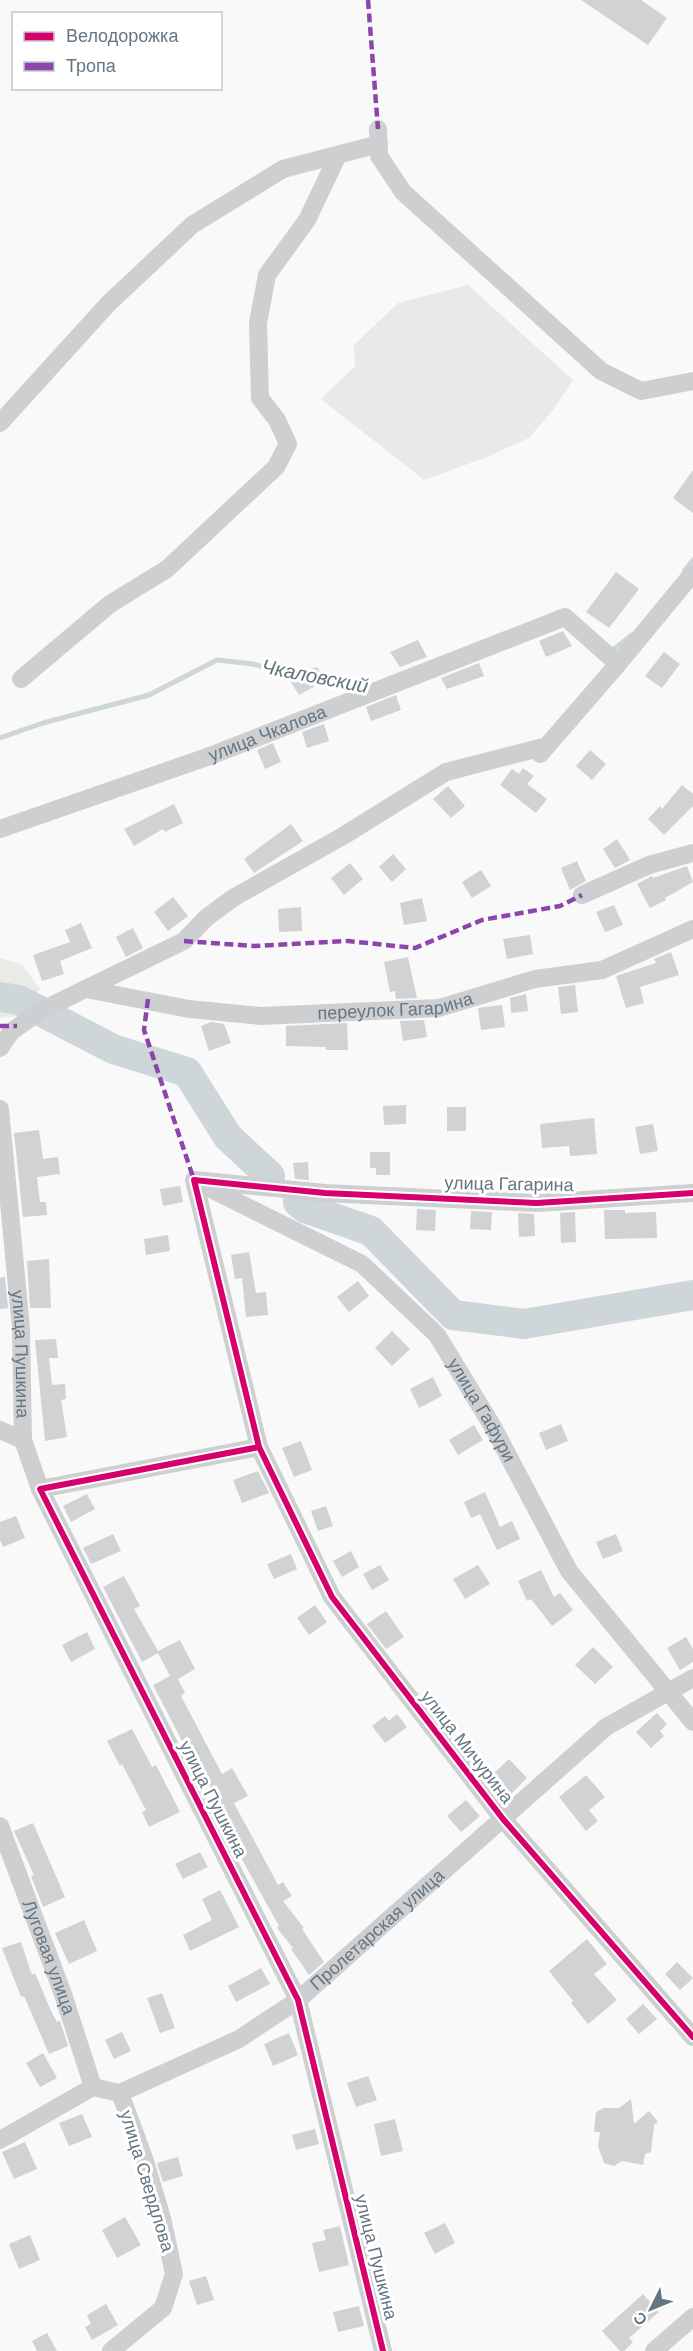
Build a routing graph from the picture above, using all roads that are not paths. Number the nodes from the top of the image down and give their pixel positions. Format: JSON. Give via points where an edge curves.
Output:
{"nodes":[{"id":1,"x":338,"y":155,"type":"junction"},
{"id":2,"x":693,"y":381,"type":"edge"},
{"id":3,"x":0,"y":423,"type":"edge"},
{"id":4,"x":693,"y":573,"type":"edge"},
{"id":5,"x":618,"y":664,"type":"junction"},
{"id":6,"x":21,"y":679,"type":"dead end"},
{"id":7,"x":547,"y":746,"type":"junction"},
{"id":8,"x":530,"y":764,"type":"dead end"},
{"id":9,"x":0,"y":830,"type":"edge"},
{"id":10,"x":693,"y":853,"type":"edge"},
{"id":11,"x":582,"y":896,"type":"dead end"},
{"id":12,"x":693,"y":929,"type":"edge"},
{"id":13,"x":86,"y":989,"type":"junction"},
{"id":14,"x":0,"y":1048,"type":"edge"},
{"id":15,"x":0,"y":1109,"type":"edge"},
{"id":16,"x":194,"y":1180,"type":"junction"},
{"id":17,"x":693,"y":1193,"type":"edge"},
{"id":18,"x":0,"y":1430,"type":"edge"},
{"id":19,"x":23,"y":1440,"type":"junction"},
{"id":20,"x":259,"y":1447,"type":"junction"},
{"id":21,"x":40,"y":1489,"type":"junction"},
{"id":22,"x":693,"y":1678,"type":"edge"},
{"id":23,"x":667,"y":1693,"type":"junction"},
{"id":24,"x":693,"y":1722,"type":"edge"},
{"id":25,"x":503,"y":1818,"type":"junction"},
{"id":26,"x":0,"y":1827,"type":"edge"},
{"id":27,"x":298,"y":2000,"type":"junction"},
{"id":28,"x":693,"y":2037,"type":"edge"},
{"id":29,"x":93,"y":2087,"type":"junction"},
{"id":30,"x":120,"y":2093,"type":"junction"},
{"id":31,"x":0,"y":2140,"type":"edge"},
{"id":32,"x":693,"y":2318,"type":"edge"},
{"id":33,"x":111,"y":2351,"type":"edge"},
{"id":34,"x":383,"y":2351,"type":"edge"},
{"id":35,"x":654,"y":2351,"type":"edge"}],
"edges":[{"from":1,"to":2,"type":"street","via":[[378,136],[379,156],[403,192],[602,371],[641,391]]},
{"from":1,"to":3,"type":"street","via":[[283,170],[192,225],[108,304]]},
{"from":1,"to":6,"type":"street","via":[[307,220],[267,275],[265,285],[258,323],[260,398],[278,420],[288,444],[276,467],[167,569],[110,604]]},
{"from":4,"to":5,"type":"street"},
{"from":5,"to":7,"type":"street"},
{"from":5,"to":9,"type":"street","name":"улица Чкалова","via":[[565,617],[210,756]]},
{"from":7,"to":8,"type":"street"},
{"from":7,"to":13,"type":"street","via":[[446,772],[233,898],[184,940]]},
{"from":10,"to":11,"type":"street","via":[[649,866]]},
{"from":12,"to":13,"type":"street","name":"переулок Гагарина","via":[[602,970],[535,979],[439,1008],[261,1016],[189,1009]]},
{"from":13,"to":14,"type":"street","via":[[17,1026]]},
{"from":15,"to":19,"type":"street","name":"улица Пушкина","via":[[21,1328]]},
{"from":16,"to":17,"type":"street","name":"улица Гагарина","via":[[325,1193],[537,1203]]},
{"from":16,"to":20,"type":"street","name":"улица Мичурина"},
{"from":16,"to":23,"type":"street","name":"улица Гафури","via":[[362,1264],[437,1335],[493,1427],[569,1571]]},
{"from":18,"to":19,"type":"street"},
{"from":19,"to":21,"type":"street","name":"улица Пушкина"},
{"from":20,"to":21,"type":"street"},
{"from":20,"to":25,"type":"street","name":"улица Мичурина","via":[[332,1597]]},
{"from":21,"to":27,"type":"street","name":"улица Пушкина"},
{"from":22,"to":23,"type":"street","name":"Пролетарская улица"},
{"from":23,"to":24,"type":"street","name":"улица Гафури"},
{"from":23,"to":25,"type":"street","name":"Пролетарская улица","via":[[606,1727]]},
{"from":25,"to":27,"type":"street","name":"Пролетарская улица"},
{"from":25,"to":28,"type":"street","name":"улица Мичурина"},
{"from":26,"to":29,"type":"street","name":"Луговая улица","via":[[63,1994]]},
{"from":27,"to":30,"type":"street","name":"Пролетарская улица","via":[[239,2039]]},
{"from":27,"to":34,"type":"street","name":"улица Пушкина"},
{"from":29,"to":30,"type":"street"},
{"from":29,"to":31,"type":"street"},
{"from":30,"to":33,"type":"street","name":"улица Свердлова","via":[[162,2218],[174,2274],[163,2308]]},
{"from":32,"to":35,"type":"street"}]}
